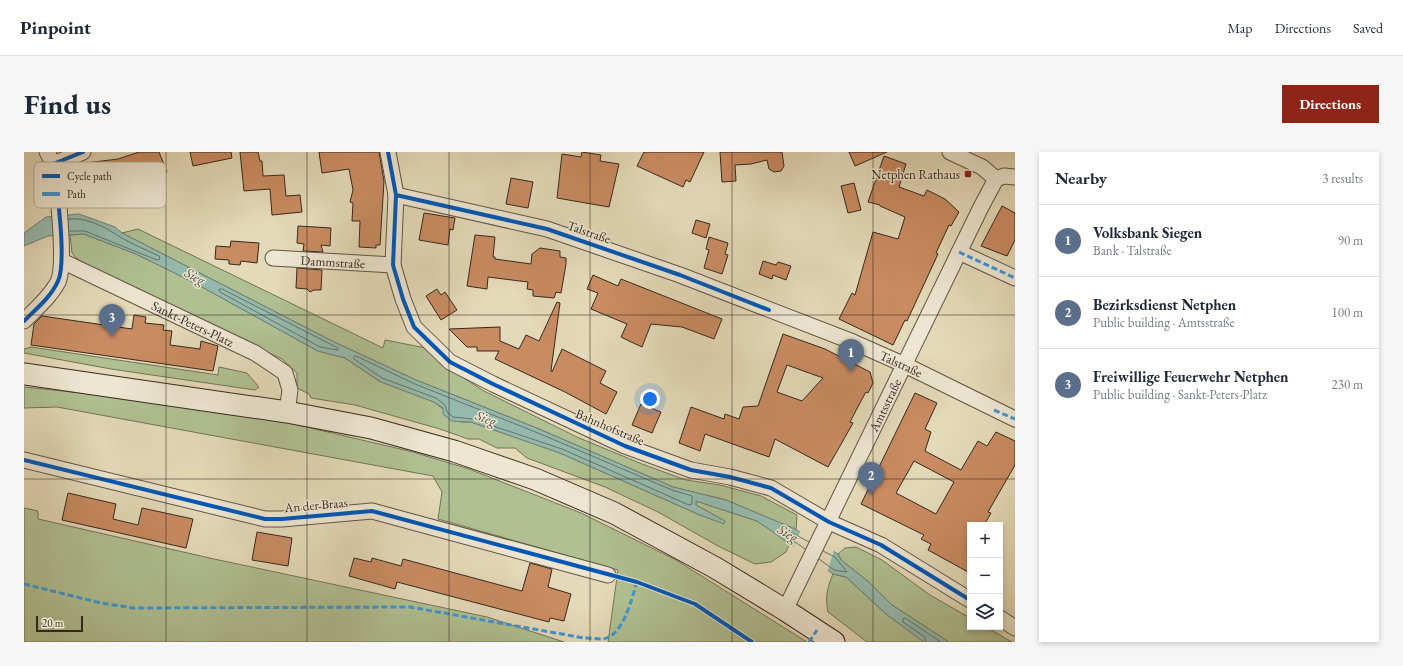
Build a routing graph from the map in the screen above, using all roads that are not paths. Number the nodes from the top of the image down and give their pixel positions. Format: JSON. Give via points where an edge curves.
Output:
{"nodes":[{"id":1,"x":83,"y":152,"type":"edge"},
{"id":2,"x":388,"y":152,"type":"edge"},
{"id":3,"x":950,"y":152,"type":"edge"},
{"id":4,"x":50,"y":158,"type":"edge"},
{"id":5,"x":1015,"y":177,"type":"edge"},
{"id":6,"x":996,"y":179,"type":"junction"},
{"id":7,"x":396,"y":195,"type":"junction"},
{"id":8,"x":58,"y":208,"type":"edge"},
{"id":9,"x":959,"y":252,"type":"junction"},
{"id":10,"x":62,"y":257,"type":"junction"},
{"id":11,"x":273,"y":258,"type":"dead end"},
{"id":12,"x":393,"y":265,"type":"junction"},
{"id":13,"x":1015,"y":278,"type":"edge"},
{"id":14,"x":24,"y":321,"type":"edge"},
{"id":15,"x":905,"y":365,"type":"junction"},
{"id":16,"x":24,"y":374,"type":"edge"},
{"id":17,"x":286,"y":412,"type":"junction"},
{"id":18,"x":1015,"y":419,"type":"edge"},
{"id":19,"x":24,"y":460,"type":"edge"},
{"id":20,"x":826,"y":527,"type":"junction"},
{"id":21,"x":608,"y":575,"type":"dead end"},
{"id":22,"x":967,"y":598,"type":"edge"},
{"id":23,"x":785,"y":610,"type":"junction"},
{"id":24,"x":1003,"y":620,"type":"edge"},
{"id":25,"x":1015,"y":628,"type":"edge"},
{"id":26,"x":834,"y":642,"type":"edge"}],
"edges":[{"from":1,"to":4,"type":"street"},
{"from":2,"to":7,"type":"street","name":"Bahnhofstraße"},
{"from":3,"to":6,"type":"street","via":[[982,167]]},
{"from":5,"to":6,"type":"street","via":[[1004,176]]},
{"from":6,"to":9,"type":"street","name":"Amtsstraße"},
{"from":7,"to":12,"type":"street","name":"Bahnhofstraße"},
{"from":7,"to":15,"type":"street","name":"Talstraße","via":[[548,229],[680,275],[853,342]]},
{"from":8,"to":10,"type":"street"},
{"from":9,"to":13,"type":"street"},
{"from":9,"to":15,"type":"street","name":"Amtsstraße"},
{"from":10,"to":14,"type":"street","via":[[58,280],[47,298]]},
{"from":10,"to":17,"type":"street","name":"Sankt-Peters-Platz","via":[[255,353],[285,373],[290,390]]},
{"from":11,"to":12,"type":"street","name":"Dammstraße"},
{"from":12,"to":20,"type":"street","name":"Bahnhofstraße","via":[[405,308],[414,327],[450,362],[625,446],[691,470],[771,488]]},
{"from":15,"to":18,"type":"street","name":"Talstraße"},
{"from":15,"to":20,"type":"street","name":"Amtsstraße"},
{"from":16,"to":17,"type":"main road"},
{"from":17,"to":23,"type":"main road","via":[[371,428],[454,451],[535,479],[614,513],[714,567]]},
{"from":19,"to":21,"type":"street","name":"An der Braas","via":[[265,519],[372,511]]},
{"from":20,"to":22,"type":"street","name":"Bahnhofstraße","via":[[881,545]]},
{"from":20,"to":23,"type":"street","name":"Amtsstraße"},
{"from":23,"to":26,"type":"main road"},
{"from":24,"to":25,"type":"street"}]}
